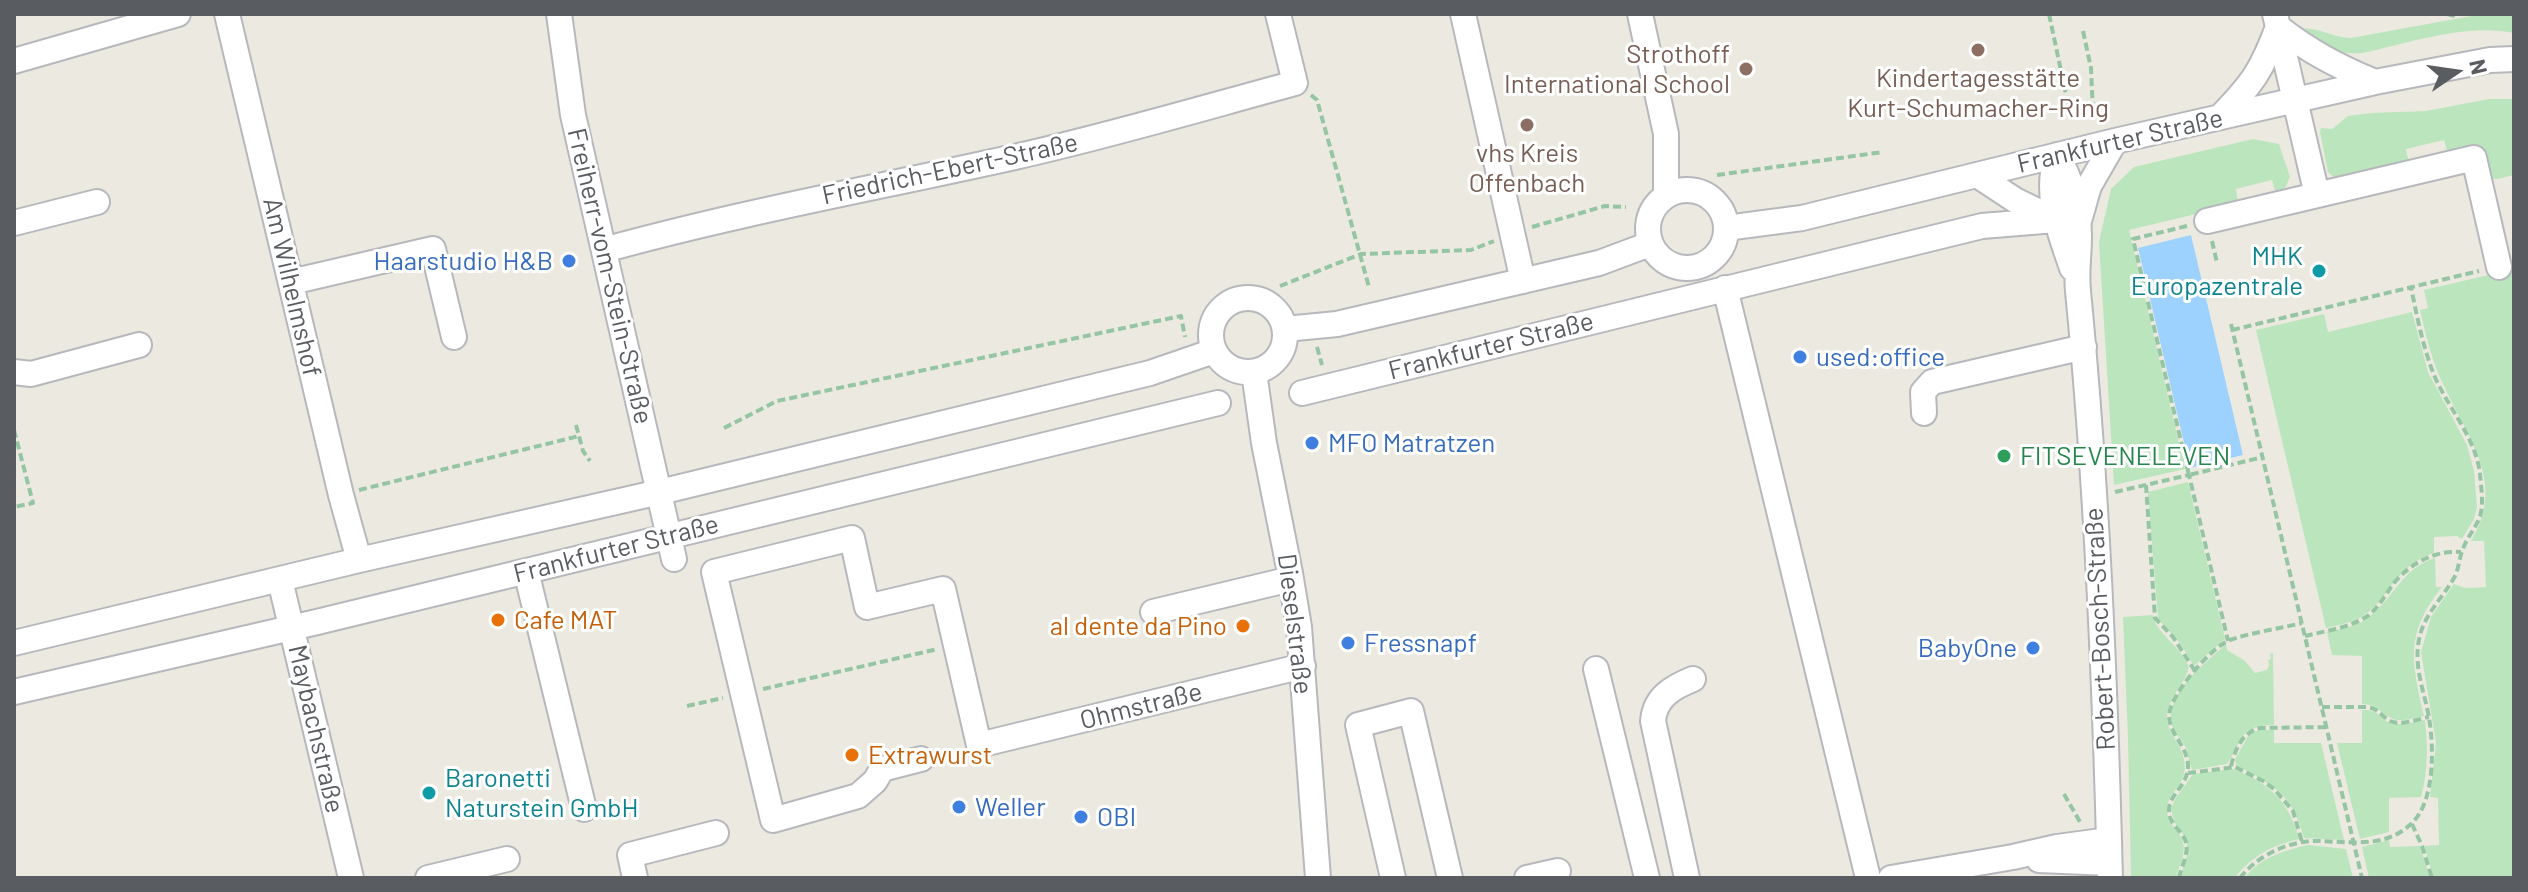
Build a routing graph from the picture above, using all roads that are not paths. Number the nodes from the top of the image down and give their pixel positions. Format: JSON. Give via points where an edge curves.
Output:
{"nodes":[{"id":1,"x":178,"y":14,"type":"edge"},
{"id":2,"x":227,"y":14,"type":"edge"},
{"id":3,"x":559,"y":14,"type":"edge"},
{"id":4,"x":1278,"y":14,"type":"edge"},
{"id":5,"x":1463,"y":14,"type":"edge"},
{"id":6,"x":1640,"y":14,"type":"edge"},
{"id":7,"x":2276,"y":20,"type":"edge"},
{"id":8,"x":2514,"y":59,"type":"edge"},
{"id":9,"x":14,"y":61,"type":"edge"},
{"id":10,"x":2375,"y":82,"type":"junction"},
{"id":11,"x":2295,"y":100,"type":"junction"},
{"id":12,"x":2221,"y":116,"type":"junction"},
{"id":13,"x":1666,"y":134,"type":"junction"},
{"id":14,"x":2115,"y":141,"type":"junction"},
{"id":15,"x":2057,"y":155,"type":"junction"},
{"id":16,"x":1977,"y":175,"type":"junction"},
{"id":17,"x":1693,"y":190,"type":"junction"},
{"id":18,"x":2317,"y":195,"type":"junction"},
{"id":19,"x":1666,"y":196,"type":"junction"},
{"id":20,"x":97,"y":202,"type":"dead end"},
{"id":21,"x":2067,"y":221,"type":"junction"},
{"id":22,"x":2207,"y":221,"type":"road end"},
{"id":23,"x":14,"y":223,"type":"edge"},
{"id":24,"x":1726,"y":228,"type":"junction"},
{"id":25,"x":1650,"y":244,"type":"junction"},
{"id":26,"x":604,"y":250,"type":"junction"},
{"id":27,"x":2499,"y":267,"type":"road end"},
{"id":28,"x":1523,"y":281,"type":"junction"},
{"id":29,"x":291,"y":282,"type":"junction"},
{"id":30,"x":1725,"y":288,"type":"junction"},
{"id":31,"x":1285,"y":329,"type":"junction"},
{"id":32,"x":454,"y":337,"type":"dead end"},
{"id":33,"x":139,"y":345,"type":"dead end"},
{"id":34,"x":2084,"y":347,"type":"junction"},
{"id":35,"x":1214,"y":351,"type":"junction"},
{"id":36,"x":14,"y":372,"type":"edge"},
{"id":37,"x":1254,"y":372,"type":"junction"},
{"id":38,"x":1302,"y":393,"type":"dead end"},
{"id":39,"x":1218,"y":403,"type":"dead end"},
{"id":40,"x":1924,"y":413,"type":"dead end"},
{"id":41,"x":660,"y":492,"type":"junction"},
{"id":42,"x":672,"y":548,"type":"junction"},
{"id":43,"x":359,"y":560,"type":"junction"},
{"id":44,"x":526,"y":571,"type":"junction"},
{"id":45,"x":1291,"y":579,"type":"junction"},
{"id":46,"x":280,"y":580,"type":"junction"},
{"id":47,"x":1153,"y":612,"type":"dead end"},
{"id":48,"x":292,"y":629,"type":"junction"},
{"id":49,"x":14,"y":643,"type":"edge"},
{"id":50,"x":1303,"y":666,"type":"junction"},
{"id":51,"x":1596,"y":669,"type":"dead end"},
{"id":52,"x":1693,"y":679,"type":"dead end"},
{"id":53,"x":14,"y":692,"type":"edge"},
{"id":54,"x":921,"y":759,"type":"dead end"},
{"id":55,"x":584,"y":809,"type":"dead end"},
{"id":56,"x":716,"y":833,"type":"dead end"},
{"id":57,"x":2105,"y":856,"type":"edge"},
{"id":58,"x":507,"y":859,"type":"dead end"},
{"id":59,"x":2003,"y":865,"type":"edge"},
{"id":60,"x":1558,"y":871,"type":"dead end"},
{"id":61,"x":351,"y":878,"type":"edge"},
{"id":62,"x":428,"y":878,"type":"edge"},
{"id":63,"x":635,"y":878,"type":"edge"},
{"id":64,"x":1318,"y":878,"type":"edge"},
{"id":65,"x":1393,"y":878,"type":"edge"},
{"id":66,"x":1450,"y":878,"type":"edge"},
{"id":67,"x":1527,"y":878,"type":"edge"},
{"id":68,"x":1647,"y":878,"type":"edge"},
{"id":69,"x":1687,"y":878,"type":"edge"},
{"id":70,"x":1868,"y":878,"type":"edge"},
{"id":71,"x":1891,"y":878,"type":"edge"}],
"edges":[{"from":1,"to":9,"type":"street"},
{"from":2,"to":29,"type":"street","name":"Am Wilhelmshof"},
{"from":3,"to":26,"type":"street","name":"Freiherr-vom-Stein-Straße","via":[[573,115]]},
{"from":4,"to":26,"type":"street","name":"Friedrich-Ebert-Straße","via":[[1295,83],[1144,127]]},
{"from":5,"to":28,"type":"street"},
{"from":6,"to":13,"type":"street"},
{"from":7,"to":10,"type":"street","via":[[2306,49]]},
{"from":7,"to":11,"type":"street"},
{"from":7,"to":12,"type":"street","via":[[2258,74]]},
{"from":8,"to":10,"type":"street","name":"Frankfurter Straße"},
{"from":10,"to":11,"type":"street","name":"Frankfurter Straße"},
{"from":11,"to":12,"type":"street","name":"Frankfurter Straße"},
{"from":11,"to":18,"type":"street"},
{"from":12,"to":14,"type":"street","name":"Frankfurter Straße"},
{"from":13,"to":17,"type":"street"},
{"from":13,"to":19,"type":"street"},
{"from":14,"to":15,"type":"street","name":"Frankfurter Straße"},
{"from":14,"to":21,"type":"street"},
{"from":15,"to":16,"type":"street","name":"Frankfurter Straße"},
{"from":15,"to":21,"type":"street","name":"Robert-Bosch-Straße","via":[[2067,171]]},
{"from":16,"to":21,"type":"street","via":[[2015,200]]},
{"from":16,"to":24,"type":"street","name":"Frankfurter Straße","via":[[1802,218]]},
{"from":17,"to":19,"type":"street"},
{"from":17,"to":24,"type":"street","via":[[1716,203]]},
{"from":18,"to":22,"type":"street"},
{"from":18,"to":27,"type":"street","via":[[2474,158]]},
{"from":19,"to":25,"type":"street","via":[[1648,222]]},
{"from":20,"to":23,"type":"street"},
{"from":21,"to":30,"type":"street","name":"Frankfurter Straße","via":[[1982,226]]},
{"from":21,"to":34,"type":"street","name":"Robert-Bosch-Straße"},
{"from":24,"to":25,"type":"street","via":[[1720,251],[1689,269],[1666,263]]},
{"from":25,"to":28,"type":"street"},
{"from":26,"to":41,"type":"street","name":"Freiherr-vom-Stein-Straße"},
{"from":28,"to":31,"type":"street","via":[[1337,324]]},
{"from":29,"to":32,"type":"street","via":[[433,249]]},
{"from":29,"to":43,"type":"street","name":"Am Wilhelmshof"},
{"from":30,"to":38,"type":"street","name":"Frankfurter Straße"},
{"from":30,"to":70,"type":"street"},
{"from":31,"to":35,"type":"street","via":[[1273,307],[1237,299],[1217,314],[1211,338]]},
{"from":31,"to":37,"type":"street","via":[[1276,359]]},
{"from":33,"to":36,"type":"street","via":[[31,374]]},
{"from":34,"to":40,"type":"street","via":[[1932,382],[1923,392]]},
{"from":34,"to":57,"type":"street","name":"Robert-Bosch-Straße","via":[[2105,675]]},
{"from":35,"to":37,"type":"street","via":[[1228,367]]},
{"from":35,"to":41,"type":"street","name":"Frankfurter Straße","via":[[1135,376]]},
{"from":37,"to":45,"type":"street","name":"Dieselstraße"},
{"from":39,"to":42,"type":"street","name":"Frankfurter Straße"},
{"from":41,"to":42,"type":"street","name":"Freiherr-vom-Stein-Straße"},
{"from":41,"to":43,"type":"street","name":"Frankfurter Straße"},
{"from":42,"to":44,"type":"street","name":"Frankfurter Straße"},
{"from":43,"to":46,"type":"street","name":"Frankfurter Straße"},
{"from":44,"to":48,"type":"street","name":"Frankfurter Straße"},
{"from":44,"to":55,"type":"street"},
{"from":45,"to":47,"type":"street"},
{"from":45,"to":50,"type":"street","name":"Dieselstraße"},
{"from":46,"to":48,"type":"street","name":"Maybachstraße"},
{"from":46,"to":49,"type":"street","name":"Frankfurter Straße"},
{"from":48,"to":53,"type":"street","name":"Frankfurter Straße"},
{"from":48,"to":61,"type":"street","name":"Maybachstraße"},
{"from":50,"to":54,"type":"street","name":"Ohmstraße","via":[[979,745],[943,589],[867,607],[852,538],[714,572],[773,820],[858,796],[882,769]]},
{"from":50,"to":64,"type":"street","name":"Dieselstraße"},
{"from":51,"to":68,"type":"street"},
{"from":52,"to":69,"type":"street","via":[[1670,688],[1654,710],[1653,721]]},
{"from":56,"to":63,"type":"street","via":[[630,855]]},
{"from":57,"to":59,"type":"street"},
{"from":58,"to":62,"type":"street"},
{"from":59,"to":71,"type":"street"},
{"from":60,"to":67,"type":"street"},
{"from":65,"to":66,"type":"street","via":[[1358,725],[1411,711]]}]}
